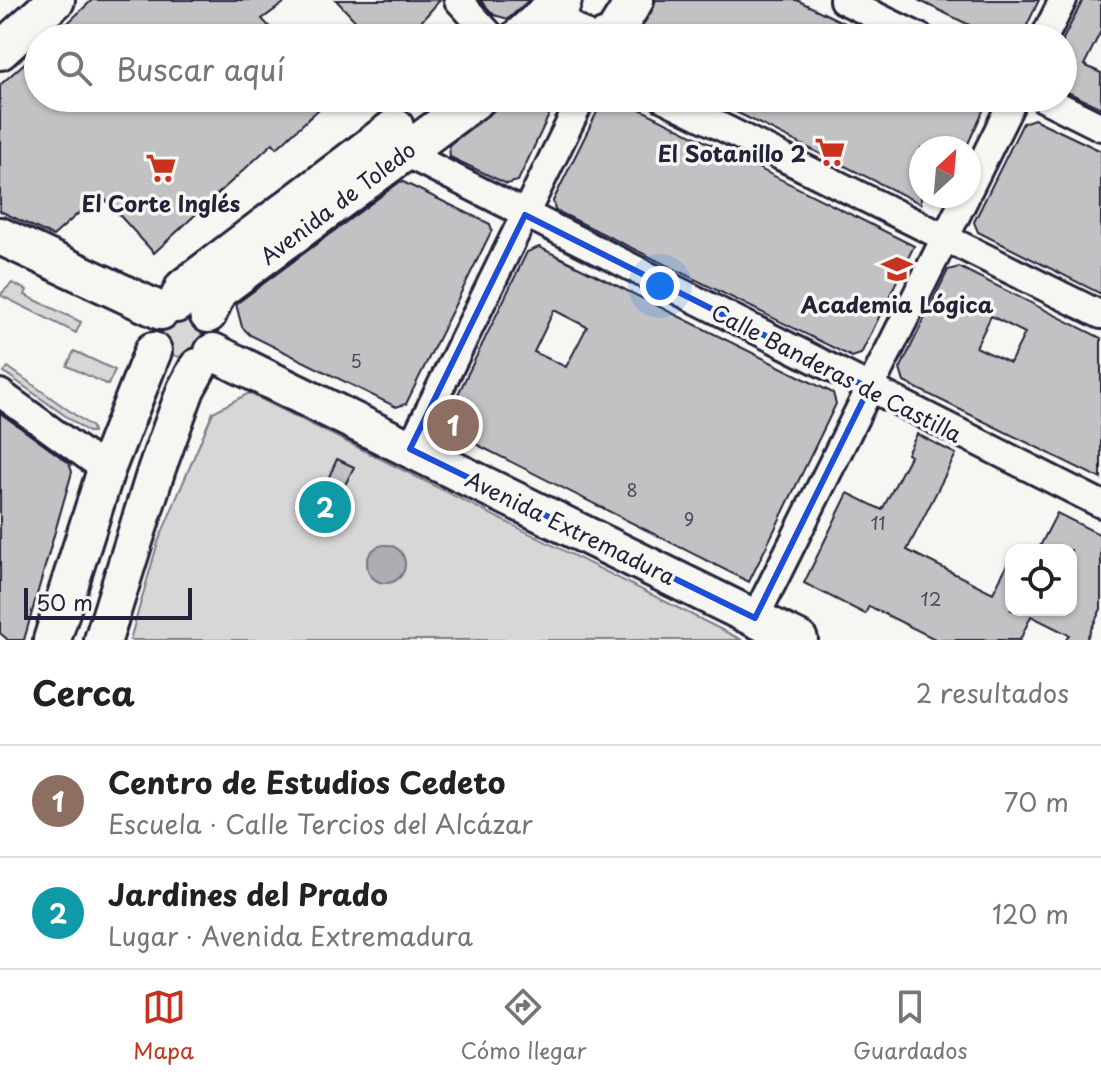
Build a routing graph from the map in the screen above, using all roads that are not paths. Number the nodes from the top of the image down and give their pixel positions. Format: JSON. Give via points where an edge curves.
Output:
{"nodes":[{"id":1,"x":56,"y":0,"type":"edge"},
{"id":2,"x":458,"y":0,"type":"edge"},
{"id":3,"x":561,"y":0,"type":"edge"},
{"id":4,"x":635,"y":0,"type":"edge"},
{"id":5,"x":843,"y":0,"type":"edge"},
{"id":6,"x":1063,"y":0,"type":"edge"},
{"id":7,"x":30,"y":24,"type":"edge"},
{"id":8,"x":480,"y":24,"type":"edge"},
{"id":9,"x":534,"y":24,"type":"edge"},
{"id":10,"x":562,"y":24,"type":"edge"},
{"id":11,"x":620,"y":24,"type":"edge"},
{"id":12,"x":892,"y":24,"type":"edge"},
{"id":13,"x":1051,"y":24,"type":"edge"},
{"id":14,"x":24,"y":29,"type":"edge"},
{"id":15,"x":0,"y":51,"type":"edge"},
{"id":16,"x":416,"y":112,"type":"edge"},
{"id":17,"x":459,"y":112,"type":"edge"},
{"id":18,"x":575,"y":112,"type":"edge"},
{"id":19,"x":691,"y":112,"type":"edge"},
{"id":20,"x":1007,"y":112,"type":"edge"},
{"id":21,"x":1071,"y":112,"type":"edge"},
{"id":22,"x":1101,"y":127,"type":"edge"},
{"id":23,"x":403,"y":152,"type":"junction"},
{"id":24,"x":981,"y":165,"type":"edge"},
{"id":25,"x":960,"y":208,"type":"edge"},
{"id":26,"x":525,"y":215,"type":"junction"},
{"id":27,"x":0,"y":236,"type":"edge"},
{"id":28,"x":945,"y":237,"type":"junction"},
{"id":29,"x":0,"y":258,"type":"edge"},
{"id":30,"x":1101,"y":315,"type":"edge"},
{"id":31,"x":170,"y":323,"type":"junction"},
{"id":32,"x":205,"y":359,"type":"junction"},
{"id":33,"x":869,"y":388,"type":"junction"},
{"id":34,"x":0,"y":393,"type":"edge"},
{"id":35,"x":410,"y":449,"type":"junction"},
{"id":36,"x":106,"y":470,"type":"junction"},
{"id":37,"x":1101,"y":504,"type":"edge"},
{"id":38,"x":755,"y":618,"type":"junction"},
{"id":39,"x":52,"y":640,"type":"edge"},
{"id":40,"x":103,"y":640,"type":"edge"},
{"id":41,"x":799,"y":640,"type":"edge"}],
"edges":[{"from":1,"to":7,"type":"main road"},
{"from":2,"to":8,"type":"street"},
{"from":3,"to":9,"type":"main road"},
{"from":3,"to":10,"type":"main road"},
{"from":4,"to":11,"type":"main road"},
{"from":5,"to":12,"type":"street"},
{"from":6,"to":13,"type":"street"},
{"from":14,"to":15,"type":"main road"},
{"from":16,"to":31,"type":"main road","name":"Avenida de Toledo","via":[[184,287]]},
{"from":17,"to":23,"type":"main road","name":"Avenida de Toledo"},
{"from":18,"to":26,"type":"street"},
{"from":19,"to":28,"type":"street"},
{"from":20,"to":24,"type":"street"},
{"from":21,"to":22,"type":"street"},
{"from":23,"to":26,"type":"street","name":"Calle Banderas de Castilla"},
{"from":23,"to":31,"type":"main road","name":"Avenida de Toledo"},
{"from":25,"to":28,"type":"street"},
{"from":26,"to":33,"type":"street","name":"Calle Banderas de Castilla"},
{"from":26,"to":35,"type":"street"},
{"from":27,"to":31,"type":"main road","name":"Avenida Extremadura"},
{"from":28,"to":30,"type":"street"},
{"from":28,"to":33,"type":"street"},
{"from":29,"to":31,"type":"main road","name":"Avenida Extremadura"},
{"from":31,"to":32,"type":"main road","via":[[216,334]]},
{"from":31,"to":32,"type":"main road","name":"Avenida Extremadura","via":[[163,364],[172,368]]},
{"from":31,"to":36,"type":"main road"},
{"from":32,"to":35,"type":"main road","name":"Avenida Extremadura"},
{"from":32,"to":40,"type":"main road","via":[[186,389],[157,468]]},
{"from":33,"to":37,"type":"street","name":"Calle Banderas de Castilla"},
{"from":33,"to":38,"type":"street"},
{"from":34,"to":36,"type":"street"},
{"from":35,"to":38,"type":"main road","name":"Avenida Extremadura"},
{"from":36,"to":39,"type":"main road"},
{"from":38,"to":41,"type":"main road","name":"Avenida Extremadura"}]}
